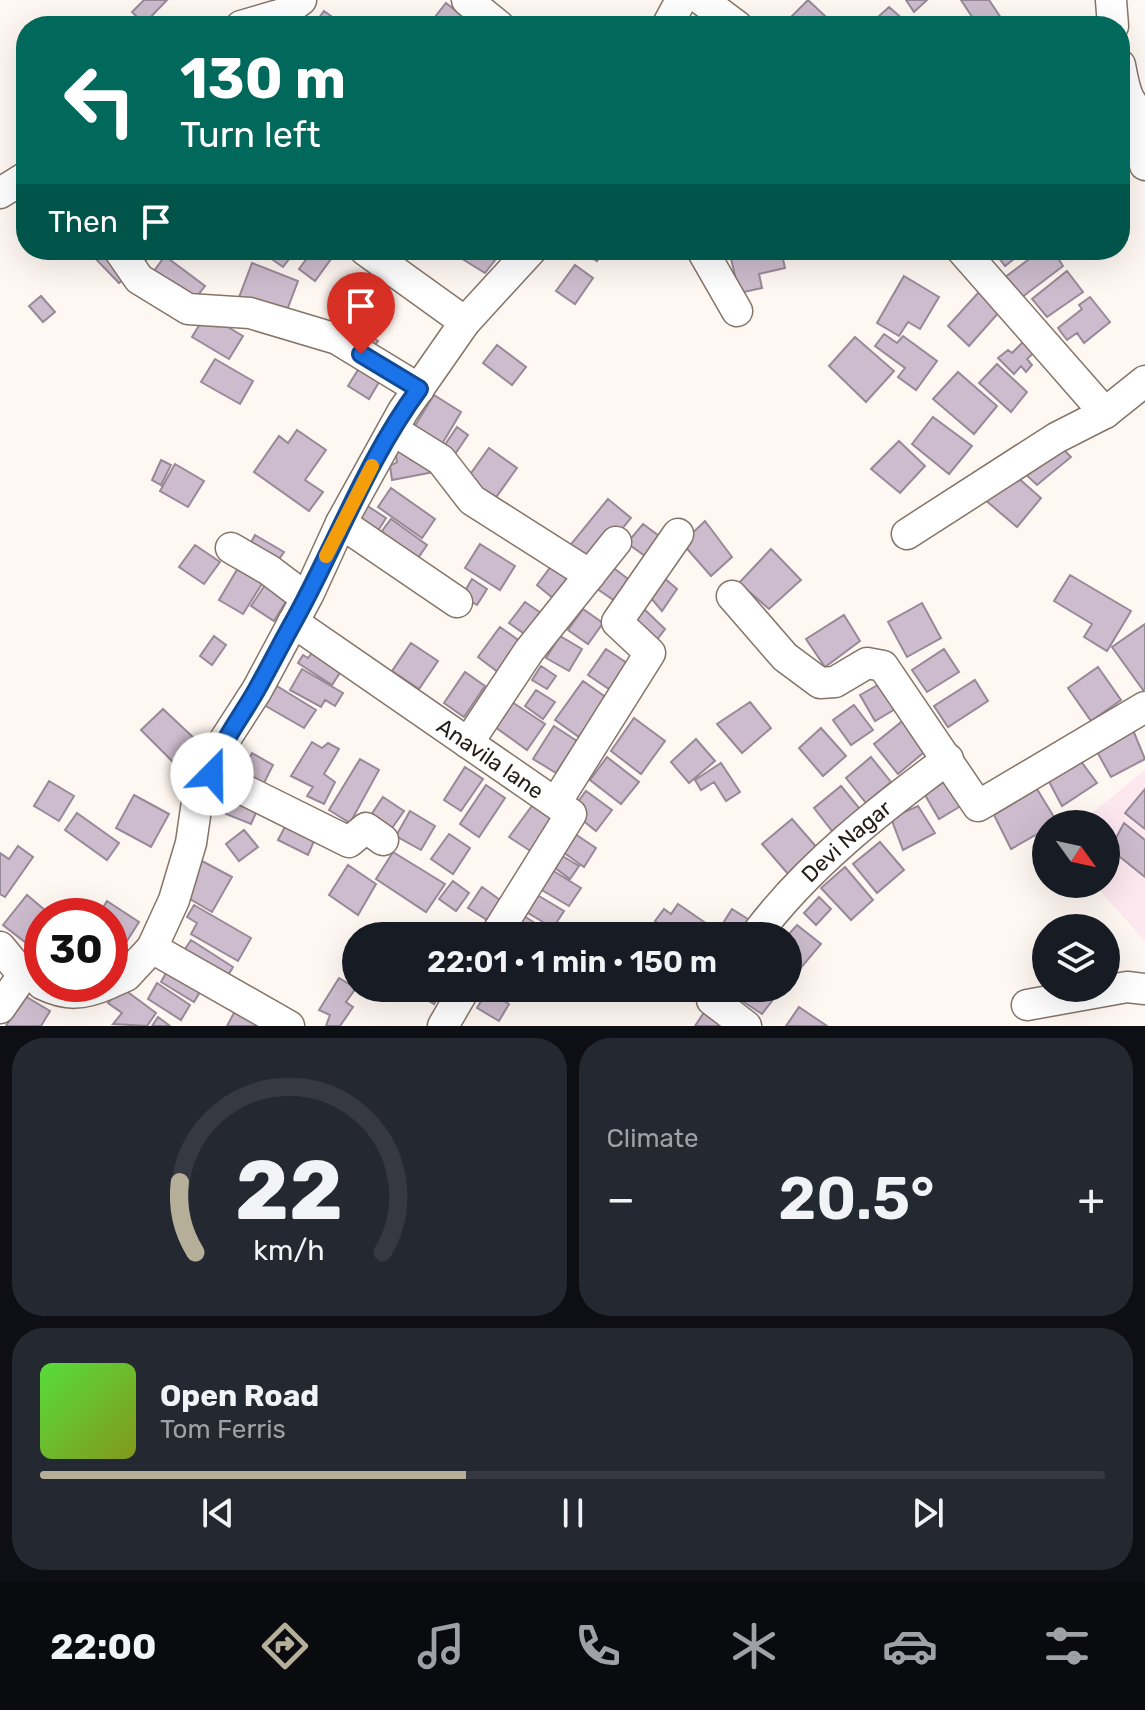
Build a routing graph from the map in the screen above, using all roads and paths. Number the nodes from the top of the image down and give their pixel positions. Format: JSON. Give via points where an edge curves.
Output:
{"nodes":[{"id":1,"x":301,"y":0,"type":"edge"},
{"id":2,"x":467,"y":0,"type":"edge"},
{"id":3,"x":702,"y":0,"type":"edge"},
{"id":4,"x":277,"y":16,"type":"edge"},
{"id":5,"x":487,"y":16,"type":"edge"},
{"id":6,"x":724,"y":16,"type":"edge"},
{"id":7,"x":1140,"y":113,"type":"edge"},
{"id":8,"x":1145,"y":165,"type":"edge"},
{"id":9,"x":126,"y":260,"type":"edge"},
{"id":10,"x":379,"y":260,"type":"edge"},
{"id":11,"x":518,"y":260,"type":"edge"},
{"id":12,"x":708,"y":260,"type":"edge"},
{"id":13,"x":971,"y":260,"type":"edge"},
{"id":14,"x":737,"y":311,"type":"dead end"},
{"id":15,"x":465,"y":322,"type":"junction"},
{"id":16,"x":1145,"y":381,"type":"edge"},
{"id":17,"x":419,"y":389,"type":"junction"},
{"id":18,"x":1105,"y":413,"type":"junction"},
{"id":19,"x":393,"y":430,"type":"junction"},
{"id":20,"x":341,"y":523,"type":"junction"},
{"id":21,"x":678,"y":534,"type":"dead end"},
{"id":22,"x":907,"y":534,"type":"dead end"},
{"id":23,"x":616,"y":542,"type":"dead end"},
{"id":24,"x":231,"y":548,"type":"dead end"},
{"id":25,"x":590,"y":575,"type":"junction"},
{"id":26,"x":732,"y":596,"type":"dead end"},
{"id":27,"x":457,"y":602,"type":"dead end"},
{"id":28,"x":300,"y":610,"type":"junction"},
{"id":29,"x":1145,"y":707,"type":"edge"},
{"id":30,"x":468,"y":743,"type":"junction"},
{"id":31,"x":948,"y":759,"type":"junction"},
{"id":32,"x":212,"y":774,"type":"junction"},
{"id":33,"x":557,"y":801,"type":"junction"},
{"id":34,"x":383,"y":840,"type":"dead end"},
{"id":35,"x":504,"y":922,"type":"edge"},
{"id":36,"x":766,"y":922,"type":"edge"},
{"id":37,"x":0,"y":947,"type":"edge"},
{"id":38,"x":152,"y":948,"type":"junction"},
{"id":39,"x":24,"y":970,"type":"edge"},
{"id":40,"x":128,"y":974,"type":"edge"},
{"id":41,"x":1145,"y":989,"type":"edge"},
{"id":42,"x":24,"y":990,"type":"edge"},
{"id":43,"x":457,"y":1002,"type":"edge"},
{"id":44,"x":715,"y":1002,"type":"edge"},
{"id":45,"x":1027,"y":1005,"type":"dead end"},
{"id":46,"x":0,"y":1008,"type":"edge"},
{"id":47,"x":289,"y":1026,"type":"edge"},
{"id":48,"x":443,"y":1026,"type":"edge"},
{"id":49,"x":746,"y":1026,"type":"edge"}],
"edges":[{"from":1,"to":4,"type":"street"},
{"from":2,"to":5,"type":"street"},
{"from":3,"to":6,"type":"street"},
{"from":7,"to":8,"type":"street"},
{"from":9,"to":17,"type":"street","via":[[139,279],[188,309],[250,313],[337,339]]},
{"from":10,"to":15,"type":"street"},
{"from":11,"to":15,"type":"street"},
{"from":12,"to":14,"type":"street"},
{"from":13,"to":18,"type":"street"},
{"from":15,"to":17,"type":"street"},
{"from":16,"to":18,"type":"street"},
{"from":17,"to":19,"type":"street"},
{"from":18,"to":22,"type":"street","via":[[1056,438]]},
{"from":19,"to":20,"type":"street"},
{"from":19,"to":25,"type":"street","via":[[441,460],[472,500]]},
{"from":20,"to":27,"type":"street"},
{"from":20,"to":28,"type":"street"},
{"from":21,"to":33,"type":"street","via":[[617,622],[650,653]]},
{"from":23,"to":25,"type":"street"},
{"from":24,"to":28,"type":"street","name":"Anavila lane","via":[[269,570]]},
{"from":25,"to":30,"type":"street","via":[[529,651]]},
{"from":26,"to":31,"type":"street","via":[[785,657],[820,683],[835,682],[867,663],[883,666]]},
{"from":28,"to":30,"type":"street","name":"Anavila lane"},
{"from":28,"to":32,"type":"street","via":[[217,752]]},
{"from":29,"to":31,"type":"street","via":[[978,806]]},
{"from":30,"to":33,"type":"street","name":"Anavila lane"},
{"from":31,"to":36,"type":"street","name":"Devi Nagar","via":[[827,858]]},
{"from":32,"to":34,"type":"street","via":[[349,842],[366,828]]},
{"from":32,"to":38,"type":"street","via":[[197,802],[174,900]]},
{"from":33,"to":35,"type":"street","name":"Anavila lane","via":[[571,814]]},
{"from":37,"to":39,"type":"street"},
{"from":38,"to":40,"type":"street"},
{"from":38,"to":47,"type":"street"},
{"from":41,"to":45,"type":"street","via":[[1127,987]]},
{"from":42,"to":46,"type":"street"},
{"from":43,"to":48,"type":"street"},
{"from":44,"to":49,"type":"street"}]}
